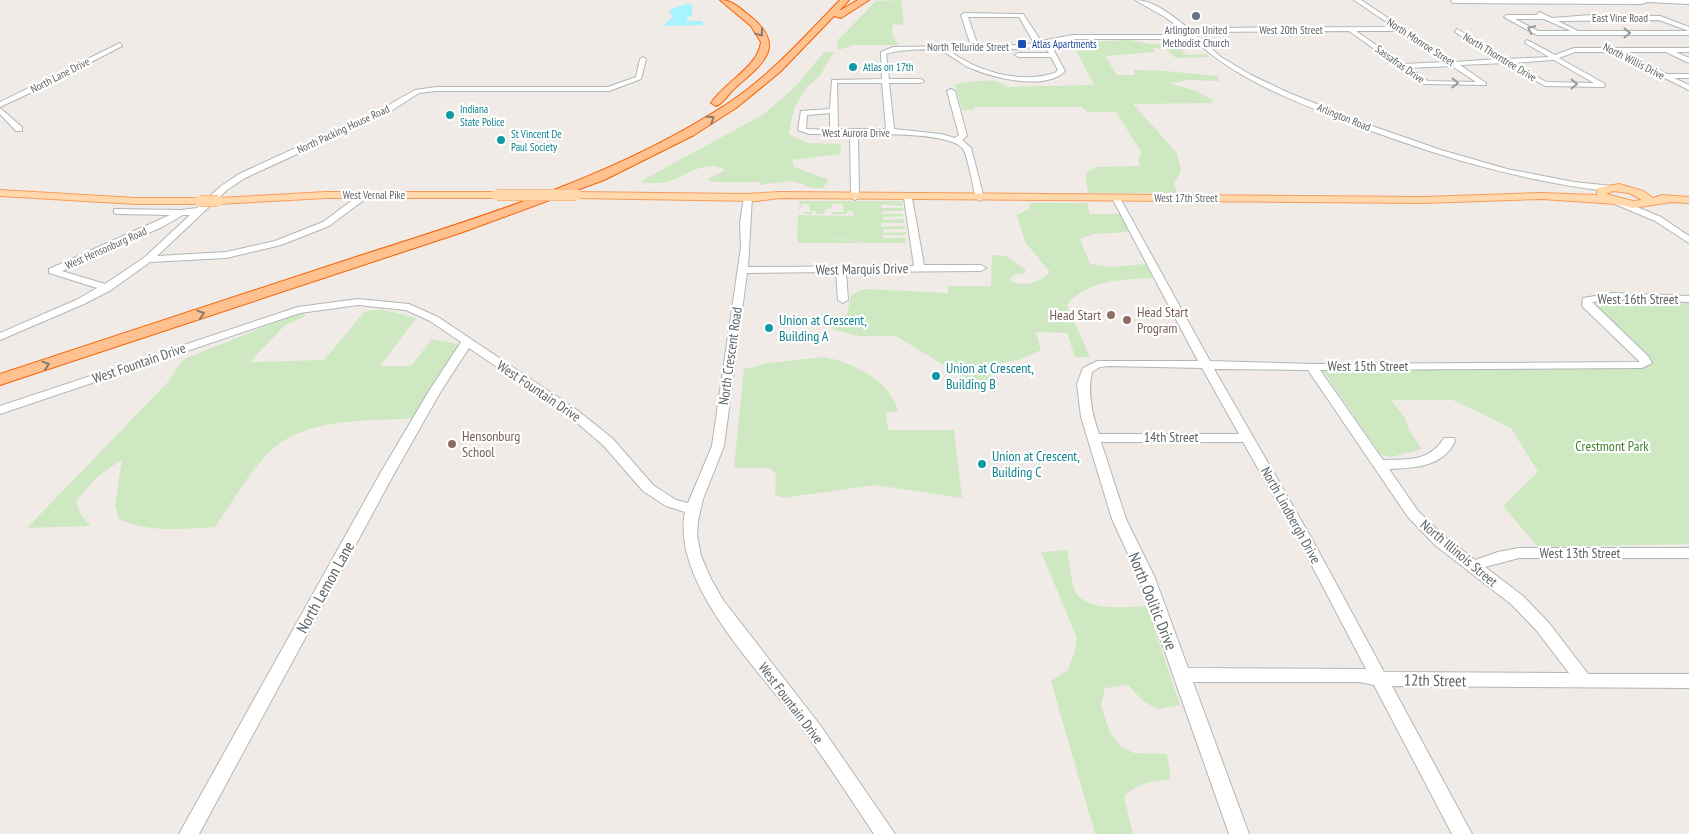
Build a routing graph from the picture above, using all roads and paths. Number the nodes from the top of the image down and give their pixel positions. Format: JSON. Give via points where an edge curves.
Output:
{"nodes":[{"id":1,"x":724,"y":0,"type":"edge"},
{"id":2,"x":831,"y":0,"type":"edge"},
{"id":3,"x":845,"y":0,"type":"edge"},
{"id":4,"x":865,"y":0,"type":"edge"},
{"id":5,"x":1138,"y":0,"type":"edge"},
{"id":6,"x":1357,"y":0,"type":"edge"},
{"id":7,"x":1646,"y":0,"type":"edge"},
{"id":8,"x":1453,"y":1,"type":"dead end"},
{"id":9,"x":1689,"y":2,"type":"edge"},
{"id":10,"x":1532,"y":10,"type":"dead end"},
{"id":11,"x":816,"y":15,"type":"dead end"},
{"id":12,"x":1548,"y":18,"type":"junction"},
{"id":13,"x":1398,"y":29,"type":"junction"},
{"id":14,"x":1689,"y":29,"type":"edge"},
{"id":15,"x":1185,"y":30,"type":"junction"},
{"id":16,"x":1352,"y":30,"type":"junction"},
{"id":17,"x":1457,"y":31,"type":"dead end"},
{"id":18,"x":1578,"y":33,"type":"junction"},
{"id":19,"x":1689,"y":34,"type":"edge"},
{"id":20,"x":1193,"y":37,"type":"junction"},
{"id":21,"x":1527,"y":42,"type":"dead end"},
{"id":22,"x":1043,"y":44,"type":"junction"},
{"id":23,"x":120,"y":45,"type":"dead end"},
{"id":24,"x":942,"y":47,"type":"junction"},
{"id":25,"x":975,"y":47,"type":"junction"},
{"id":26,"x":1611,"y":49,"type":"junction"},
{"id":27,"x":1665,"y":50,"type":"junction"},
{"id":28,"x":1689,"y":50,"type":"edge"},
{"id":29,"x":1053,"y":55,"type":"junction"},
{"id":30,"x":958,"y":58,"type":"junction"},
{"id":31,"x":1555,"y":58,"type":"junction"},
{"id":32,"x":644,"y":59,"type":"dead end"},
{"id":33,"x":777,"y":60,"type":"junction"},
{"id":34,"x":1506,"y":60,"type":"junction"},
{"id":35,"x":1689,"y":61,"type":"edge"},
{"id":36,"x":1454,"y":64,"type":"junction"},
{"id":37,"x":1402,"y":66,"type":"junction"},
{"id":38,"x":1663,"y":76,"type":"junction"},
{"id":39,"x":1689,"y":76,"type":"edge"},
{"id":40,"x":885,"y":81,"type":"junction"},
{"id":41,"x":921,"y":81,"type":"dead end"},
{"id":42,"x":1484,"y":84,"type":"joint"},
{"id":43,"x":1689,"y":88,"type":"edge"},
{"id":44,"x":951,"y":91,"type":"dead end"},
{"id":45,"x":716,"y":103,"type":"junction"},
{"id":46,"x":0,"y":105,"type":"edge"},
{"id":47,"x":0,"y":110,"type":"edge"},
{"id":48,"x":834,"y":111,"type":"junction"},
{"id":49,"x":19,"y":129,"type":"dead end"},
{"id":50,"x":834,"y":132,"type":"junction"},
{"id":51,"x":854,"y":132,"type":"junction"},
{"id":52,"x":890,"y":133,"type":"junction"},
{"id":53,"x":958,"y":140,"type":"junction"},
{"id":54,"x":1605,"y":190,"type":"junction"},
{"id":55,"x":1638,"y":193,"type":"junction"},
{"id":56,"x":0,"y":194,"type":"edge"},
{"id":57,"x":365,"y":195,"type":"junction"},
{"id":58,"x":748,"y":197,"type":"junction"},
{"id":59,"x":855,"y":197,"type":"junction"},
{"id":60,"x":908,"y":198,"type":"junction"},
{"id":61,"x":980,"y":198,"type":"junction"},
{"id":62,"x":1116,"y":198,"type":"junction"},
{"id":63,"x":1581,"y":198,"type":"junction"},
{"id":64,"x":1671,"y":199,"type":"junction"},
{"id":65,"x":1689,"y":200,"type":"edge"},
{"id":66,"x":1616,"y":202,"type":"junction"},
{"id":67,"x":1646,"y":203,"type":"junction"},
{"id":68,"x":199,"y":206,"type":"junction"},
{"id":69,"x":117,"y":210,"type":"dead end"},
{"id":70,"x":181,"y":213,"type":"junction"},
{"id":71,"x":1658,"y":219,"type":"junction"},
{"id":72,"x":1689,"y":240,"type":"edge"},
{"id":73,"x":148,"y":259,"type":"junction"},
{"id":74,"x":981,"y":268,"type":"dead end"},
{"id":75,"x":920,"y":269,"type":"junction"},
{"id":76,"x":742,"y":270,"type":"junction"},
{"id":77,"x":842,"y":270,"type":"junction"},
{"id":78,"x":107,"y":288,"type":"junction"},
{"id":79,"x":1689,"y":299,"type":"edge"},
{"id":80,"x":843,"y":300,"type":"dead end"},
{"id":81,"x":0,"y":337,"type":"edge"},
{"id":82,"x":467,"y":342,"type":"junction"},
{"id":83,"x":1646,"y":363,"type":"joint"},
{"id":84,"x":1208,"y":365,"type":"junction"},
{"id":85,"x":1312,"y":366,"type":"junction"},
{"id":86,"x":0,"y":367,"type":"edge"},
{"id":87,"x":1090,"y":367,"type":"joint"},
{"id":88,"x":0,"y":380,"type":"edge"},
{"id":89,"x":0,"y":410,"type":"edge"},
{"id":90,"x":1094,"y":438,"type":"junction"},
{"id":91,"x":1248,"y":438,"type":"junction"},
{"id":92,"x":1449,"y":440,"type":"dead end"},
{"id":93,"x":1380,"y":465,"type":"junction"},
{"id":94,"x":691,"y":509,"type":"junction"},
{"id":95,"x":1689,"y":553,"type":"edge"},
{"id":96,"x":1473,"y":566,"type":"junction"},
{"id":97,"x":1182,"y":675,"type":"junction"},
{"id":98,"x":1379,"y":678,"type":"junction"},
{"id":99,"x":1584,"y":681,"type":"junction"},
{"id":100,"x":1689,"y":681,"type":"edge"},
{"id":101,"x":188,"y":834,"type":"edge"},
{"id":102,"x":884,"y":834,"type":"edge"},
{"id":103,"x":1238,"y":834,"type":"edge"},
{"id":104,"x":1462,"y":834,"type":"edge"}],
"edges":[{"from":1,"to":45,"type":"highway","one_way":true,"via":[[760,31],[765,44],[764,52],[753,67]]},
{"from":2,"to":11,"type":"highway"},
{"from":3,"to":33,"type":"highway"},
{"from":4,"to":33,"type":"highway","via":[[847,9],[799,52]]},
{"from":5,"to":15,"type":"street","name":"Arlington Road","via":[[1160,11]]},
{"from":6,"to":13,"type":"street","name":"North Monroe Street"},
{"from":7,"to":8,"type":"street"},
{"from":7,"to":9,"type":"street"},
{"from":10,"to":12,"type":"street","name":"North Willis Drive"},
{"from":12,"to":14,"type":"street","name":"East Vine Road","via":[[1660,18]]},
{"from":12,"to":18,"type":"street","name":"North Willis Drive"},
{"from":18,"to":12,"type":"street","name":"East Vine Road","one_way":true,"via":[[1537,33],[1507,17]]},
{"from":13,"to":16,"type":"street","name":"West 20th Street"},
{"from":13,"to":36,"type":"street","name":"North Monroe Street","via":[[1408,32]]},
{"from":15,"to":16,"type":"street","name":"West 20th Street"},
{"from":15,"to":20,"type":"street","name":"Arlington Road"},
{"from":16,"to":37,"type":"street","name":"Sassafras Drive"},
{"from":17,"to":34,"type":"street","name":"North Thorntree Drive"},
{"from":18,"to":19,"type":"street","name":"East Vine Road","one_way":true},
{"from":18,"to":26,"type":"street","name":"North Willis Drive"},
{"from":20,"to":22,"type":"street","name":"North Telluride Street","via":[[1073,37]]},
{"from":20,"to":54,"type":"street","name":"Arlington Road","via":[[1221,61],[1250,78],[1389,135],[1480,164]]},
{"from":21,"to":31,"type":"street"},
{"from":22,"to":25,"type":"street","name":"North Telluride Street"},
{"from":22,"to":25,"type":"street","via":[[1037,42],[1021,14],[966,14]]},
{"from":22,"to":29,"type":"street"},
{"from":23,"to":46,"type":"street","name":"North Lane Drive"},
{"from":24,"to":25,"type":"street","name":"North Telluride Street"},
{"from":24,"to":30,"type":"street"},
{"from":24,"to":40,"type":"street","name":"North Telluride Street","via":[[900,48],[883,53]]},
{"from":26,"to":27,"type":"street"},
{"from":26,"to":31,"type":"street","via":[[1574,50]]},
{"from":26,"to":38,"type":"street","name":"North Willis Drive"},
{"from":27,"to":28,"type":"street"},
{"from":27,"to":35,"type":"street"},
{"from":29,"to":30,"type":"street"},
{"from":29,"to":30,"type":"street","via":[[1061,74],[1045,77],[995,75]]},
{"from":31,"to":34,"type":"street"},
{"from":34,"to":31,"type":"street","name":"North Thorntree Drive","one_way":true,"via":[[1545,84],[1603,85]]},
{"from":32,"to":68,"type":"street","name":"North Packing House Road","via":[[639,78],[609,89],[417,91],[388,109],[242,176]]},
{"from":33,"to":45,"type":"highway"},
{"from":88,"to":33,"type":"highway","one_way":true,"via":[[479,222],[572,188],[646,155],[711,120],[747,95]]},
{"from":34,"to":36,"type":"street"},
{"from":36,"to":37,"type":"street"},
{"from":36,"to":42,"type":"street","name":"North Monroe Street"},
{"from":37,"to":42,"type":"street","name":"Sassafras Drive","one_way":true,"via":[[1426,83]]},
{"from":38,"to":39,"type":"street"},
{"from":38,"to":43,"type":"street","name":"North Willis Drive"},
{"from":40,"to":41,"type":"street"},
{"from":40,"to":48,"type":"street","via":[[834,81]]},
{"from":40,"to":52,"type":"street","name":"North Telluride Street"},
{"from":44,"to":53,"type":"street","via":[[963,136]]},
{"from":45,"to":86,"type":"highway","via":[[637,148],[544,188]]},
{"from":47,"to":49,"type":"street"},
{"from":48,"to":50,"type":"street"},
{"from":48,"to":50,"type":"street","name":"West Aurora Drive","via":[[804,112],[802,130]]},
{"from":50,"to":51,"type":"street","name":"West Aurora Drive"},
{"from":51,"to":52,"type":"street","name":"West Aurora Drive"},
{"from":51,"to":59,"type":"street"},
{"from":52,"to":53,"type":"street","name":"West Aurora Drive","via":[[931,133]]},
{"from":53,"to":61,"type":"street","via":[[967,148]]},
{"from":54,"to":55,"type":"main road"},
{"from":54,"to":63,"type":"main road","name":"West 17th Street"},
{"from":54,"to":66,"type":"main road"},
{"from":55,"to":64,"type":"main road"},
{"from":55,"to":67,"type":"main road","via":[[1647,198]]},
{"from":56,"to":68,"type":"main road","name":"West Vernal Pike"},
{"from":57,"to":58,"type":"main road","name":"West Vernal Pike","bridge":true},
{"from":57,"to":68,"type":"main road","name":"West Vernal Pike","bridge":true,"via":[[218,201]]},
{"from":57,"to":73,"type":"street","via":[[326,224],[278,243],[208,257]]},
{"from":58,"to":59,"type":"main road","name":"West 17th Street"},
{"from":58,"to":76,"type":"street","name":"North Crescent Road"},
{"from":59,"to":60,"type":"main road","name":"West 17th Street"},
{"from":60,"to":61,"type":"main road","name":"West 17th Street"},
{"from":60,"to":75,"type":"street"},
{"from":61,"to":62,"type":"main road","name":"West 17th Street"},
{"from":62,"to":63,"type":"main road","name":"West 17th Street"},
{"from":62,"to":84,"type":"street","name":"North Lindbergh Drive","via":[[1177,314]]},
{"from":63,"to":66,"type":"main road","name":"West 17th Street"},
{"from":64,"to":65,"type":"main road"},
{"from":64,"to":67,"type":"main road"},
{"from":66,"to":67,"type":"main road","name":"West 17th Street"},
{"from":66,"to":71,"type":"street"},
{"from":67,"to":71,"type":"street"},
{"from":68,"to":70,"type":"street","name":"West Hensonburg Road"},
{"from":68,"to":73,"type":"street","name":"North Packing House Road"},
{"from":69,"to":70,"type":"street","name":"West Hensonburg Road"},
{"from":70,"to":78,"type":"street","name":"West Hensonburg Road","via":[[53,272]]},
{"from":71,"to":72,"type":"street"},
{"from":73,"to":78,"type":"street","name":"North Packing House Road"},
{"from":74,"to":75,"type":"street","name":"West Marquis Drive"},
{"from":75,"to":77,"type":"street","name":"West Marquis Drive"},
{"from":76,"to":77,"type":"street","name":"West Marquis Drive"},
{"from":76,"to":94,"type":"street","name":"North Crescent Road","via":[[716,454]]},
{"from":77,"to":80,"type":"street"},
{"from":78,"to":81,"type":"street","name":"North Packing House Road","via":[[63,311]]},
{"from":79,"to":83,"type":"street","name":"West 16th Street","via":[[1613,296],[1586,300],[1587,305],[1638,351]]},
{"from":82,"to":89,"type":"street","name":"West Fountain Drive","via":[[434,319],[409,307],[366,302],[325,305],[283,314]]},
{"from":82,"to":94,"type":"street","name":"West Fountain Drive","via":[[589,425],[656,494],[670,503]]},
{"from":82,"to":101,"type":"street","name":"North Lemon Lane","via":[[388,472]]},
{"from":83,"to":85,"type":"street","name":"West 15th Street","via":[[1631,366]]},
{"from":84,"to":85,"type":"street","name":"West 15th Street"},
{"from":84,"to":87,"type":"street","name":"West 15th Street","via":[[1109,363]]},
{"from":84,"to":91,"type":"street","name":"North Lindbergh Drive"},
{"from":85,"to":93,"type":"street","name":"North Illinois Street"},
{"from":87,"to":90,"type":"street","name":"North Oolitic Drive","via":[[1083,384],[1087,417]]},
{"from":90,"to":91,"type":"street","name":"14th Street"},
{"from":90,"to":97,"type":"street","name":"North Oolitic Drive","via":[[1119,519],[1147,578]]},
{"from":91,"to":98,"type":"street","name":"North Lindbergh Drive"},
{"from":92,"to":93,"type":"street","via":[[1443,453],[1430,458]]},
{"from":93,"to":96,"type":"street","name":"North Illinois Street","via":[[1417,518]]},
{"from":94,"to":102,"type":"street","name":"West Fountain Drive","via":[[692,552],[704,582],[767,672],[803,716]]},
{"from":95,"to":96,"type":"street","name":"West 13th Street","via":[[1519,554]]},
{"from":96,"to":99,"type":"street","name":"North Illinois Street","via":[[1517,600],[1543,627]]},
{"from":97,"to":98,"type":"street","name":"12th Street","via":[[1360,675]]},
{"from":97,"to":103,"type":"street","name":"North Oolitic Drive"},
{"from":98,"to":99,"type":"street","name":"12th Street"},
{"from":98,"to":104,"type":"street","name":"North Lindbergh Drive"},
{"from":99,"to":100,"type":"street","name":"12th Street"}]}
